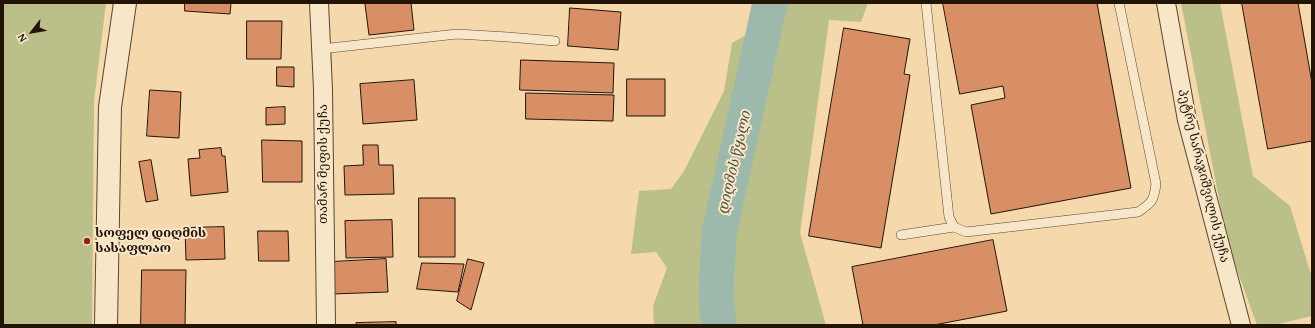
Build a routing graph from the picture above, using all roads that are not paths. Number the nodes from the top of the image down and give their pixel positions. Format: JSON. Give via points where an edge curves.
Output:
{"nodes":[{"id":1,"x":125,"y":3,"type":"edge"},
{"id":2,"x":319,"y":3,"type":"edge"},
{"id":3,"x":926,"y":3,"type":"edge"},
{"id":4,"x":1119,"y":3,"type":"edge"},
{"id":5,"x":1166,"y":3,"type":"edge"},
{"id":6,"x":555,"y":41,"type":"dead end"},
{"id":7,"x":320,"y":49,"type":"junction"},
{"id":8,"x":954,"y":227,"type":"junction"},
{"id":9,"x":901,"y":235,"type":"dead end"},
{"id":10,"x":106,"y":325,"type":"edge"},
{"id":11,"x":326,"y":325,"type":"edge"},
{"id":12,"x":1242,"y":325,"type":"edge"}],
"edges":[{"from":1,"to":10,"type":"street","via":[[110,107]]},
{"from":2,"to":7,"type":"street","name":"თამარ მეფის ქუჩა"},
{"from":3,"to":8,"type":"lane","via":[[949,217]]},
{"from":4,"to":8,"type":"lane","via":[[1156,184],[1154,198],[1138,212],[966,232]]},
{"from":5,"to":12,"type":"street","name":"პეტრე სარაჯიშვილის ქუჩა","via":[[1187,120]]},
{"from":6,"to":7,"type":"lane","via":[[457,34]]},
{"from":7,"to":11,"type":"street","name":"თამარ მეფის ქუჩა","via":[[323,89]]},
{"from":8,"to":9,"type":"lane"}]}
